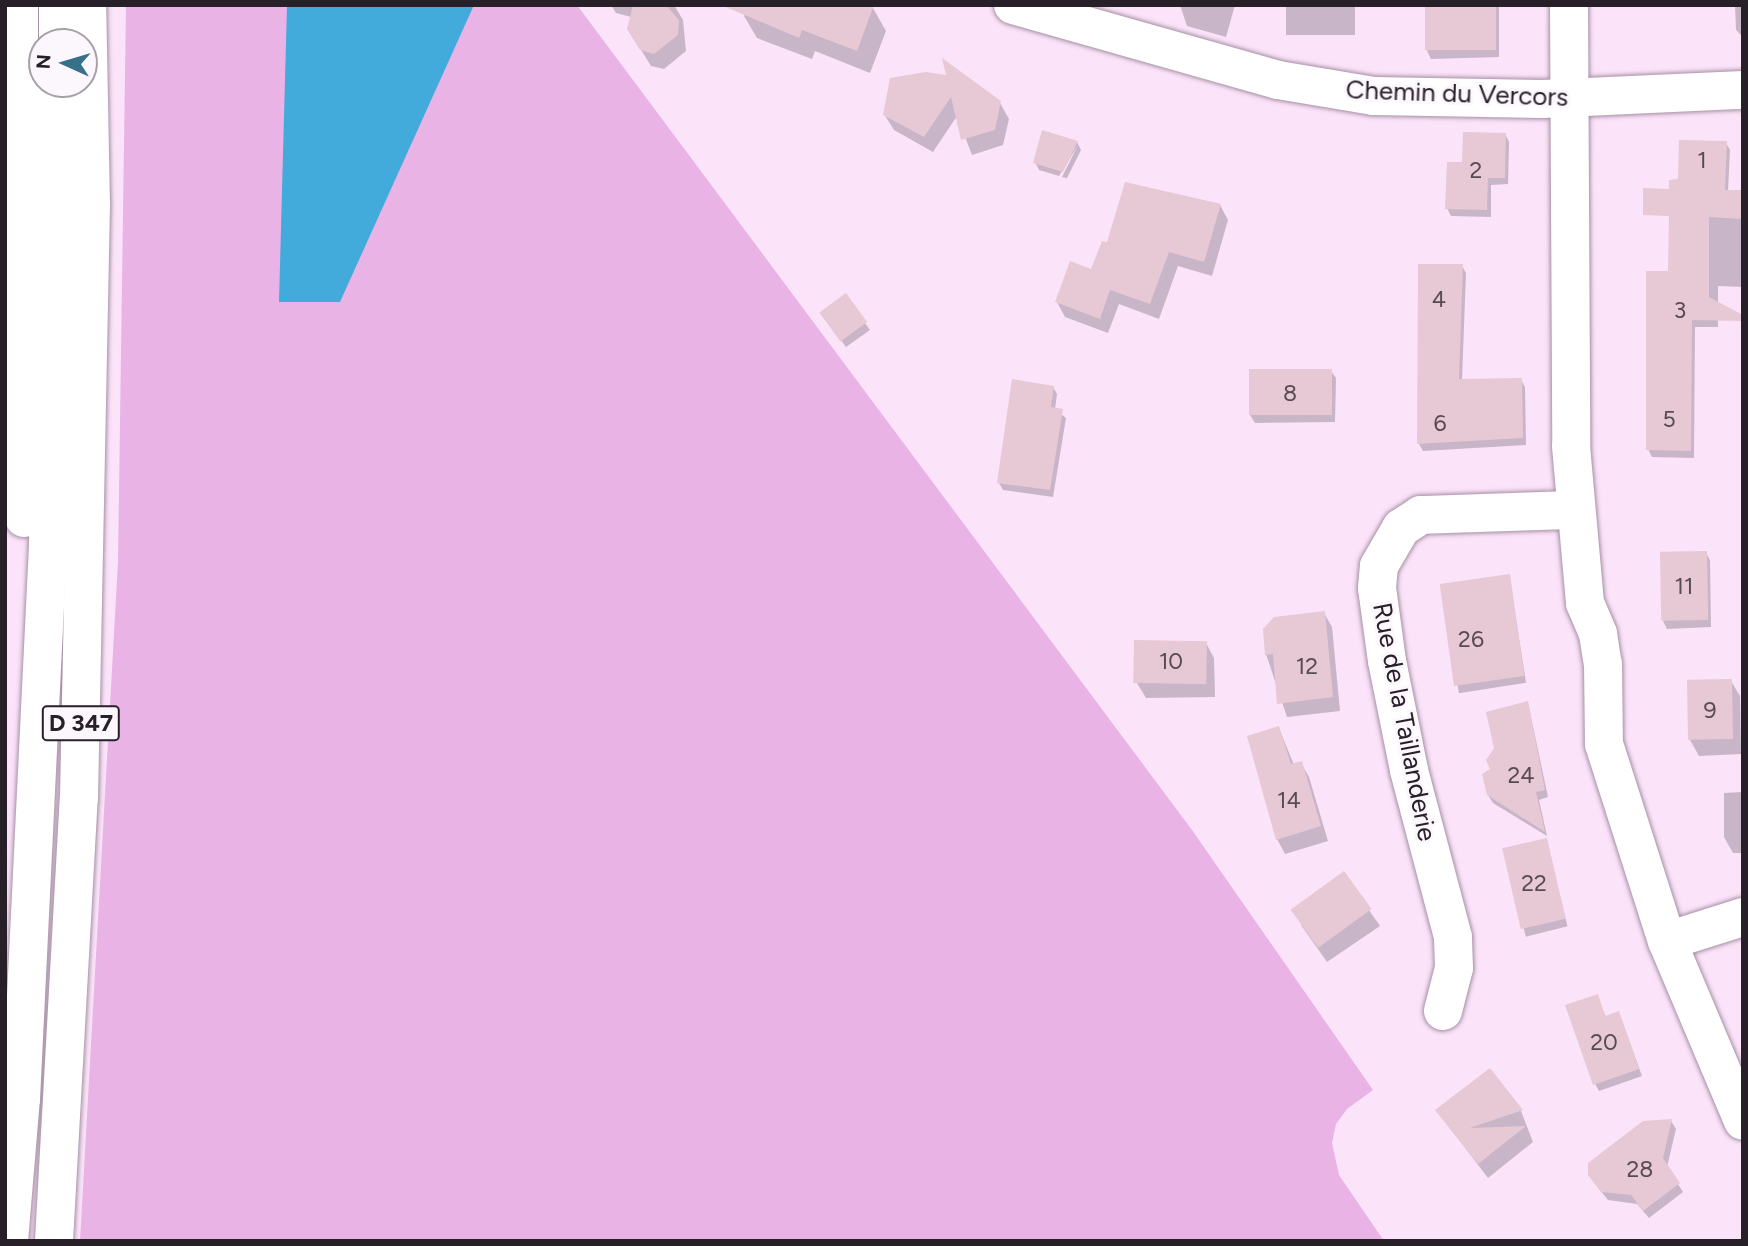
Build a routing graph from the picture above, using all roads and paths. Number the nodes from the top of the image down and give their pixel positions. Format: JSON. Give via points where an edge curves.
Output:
{"nodes":[{"id":1,"x":19,"y":5,"type":"edge"},
{"id":2,"x":58,"y":5,"type":"edge"},
{"id":3,"x":87,"y":5,"type":"edge"},
{"id":4,"x":109,"y":5,"type":"edge"},
{"id":5,"x":1013,"y":5,"type":"edge"},
{"id":6,"x":1569,"y":5,"type":"edge"},
{"id":7,"x":58,"y":28,"type":"edge"},
{"id":8,"x":1743,"y":90,"type":"edge"},
{"id":9,"x":58,"y":98,"type":"edge"},
{"id":10,"x":1569,"y":99,"type":"junction"},
{"id":11,"x":91,"y":205,"type":"junction"},
{"id":12,"x":1574,"y":510,"type":"junction"},
{"id":13,"x":37,"y":734,"type":"junction"},
{"id":14,"x":1743,"y":917,"type":"edge"},
{"id":15,"x":1667,"y":941,"type":"junction"},
{"id":16,"x":1443,"y":1011,"type":"dead end"},
{"id":17,"x":1743,"y":1121,"type":"edge"},
{"id":18,"x":9,"y":1241,"type":"edge"},
{"id":19,"x":54,"y":1241,"type":"edge"}],
"edges":[{"from":1,"to":13,"type":"main road","via":[[25,647]]},
{"from":2,"to":7,"type":"main road"},
{"from":3,"to":11,"type":"main road","number":"D 347"},
{"from":4,"to":11,"type":"main road","via":[[106,155]]},
{"from":5,"to":10,"type":"main road","name":"Chemin du Vercors","via":[[1278,80],[1374,96]]},
{"from":6,"to":10,"type":"main road"},
{"from":8,"to":10,"type":"main road","name":"Chemin du Vercors"},
{"from":9,"to":13,"type":"main road","number":"D 347","via":[[49,503]]},
{"from":10,"to":12,"type":"main road"},
{"from":11,"to":19,"type":"main road","number":"D 347","via":[[79,798]]},
{"from":12,"to":15,"type":"main road","via":[[1585,603],[1603,664],[1604,744]]},
{"from":12,"to":16,"type":"main road","name":"Rue de la Taillanderie","via":[[1421,515],[1401,528],[1380,566],[1377,588],[1387,662],[1409,769],[1453,937],[1454,968]]},
{"from":13,"to":18,"type":"main road","number":"D 347","via":[[21,1099]]},
{"from":14,"to":15,"type":"main road"},
{"from":15,"to":17,"type":"main road"}]}
